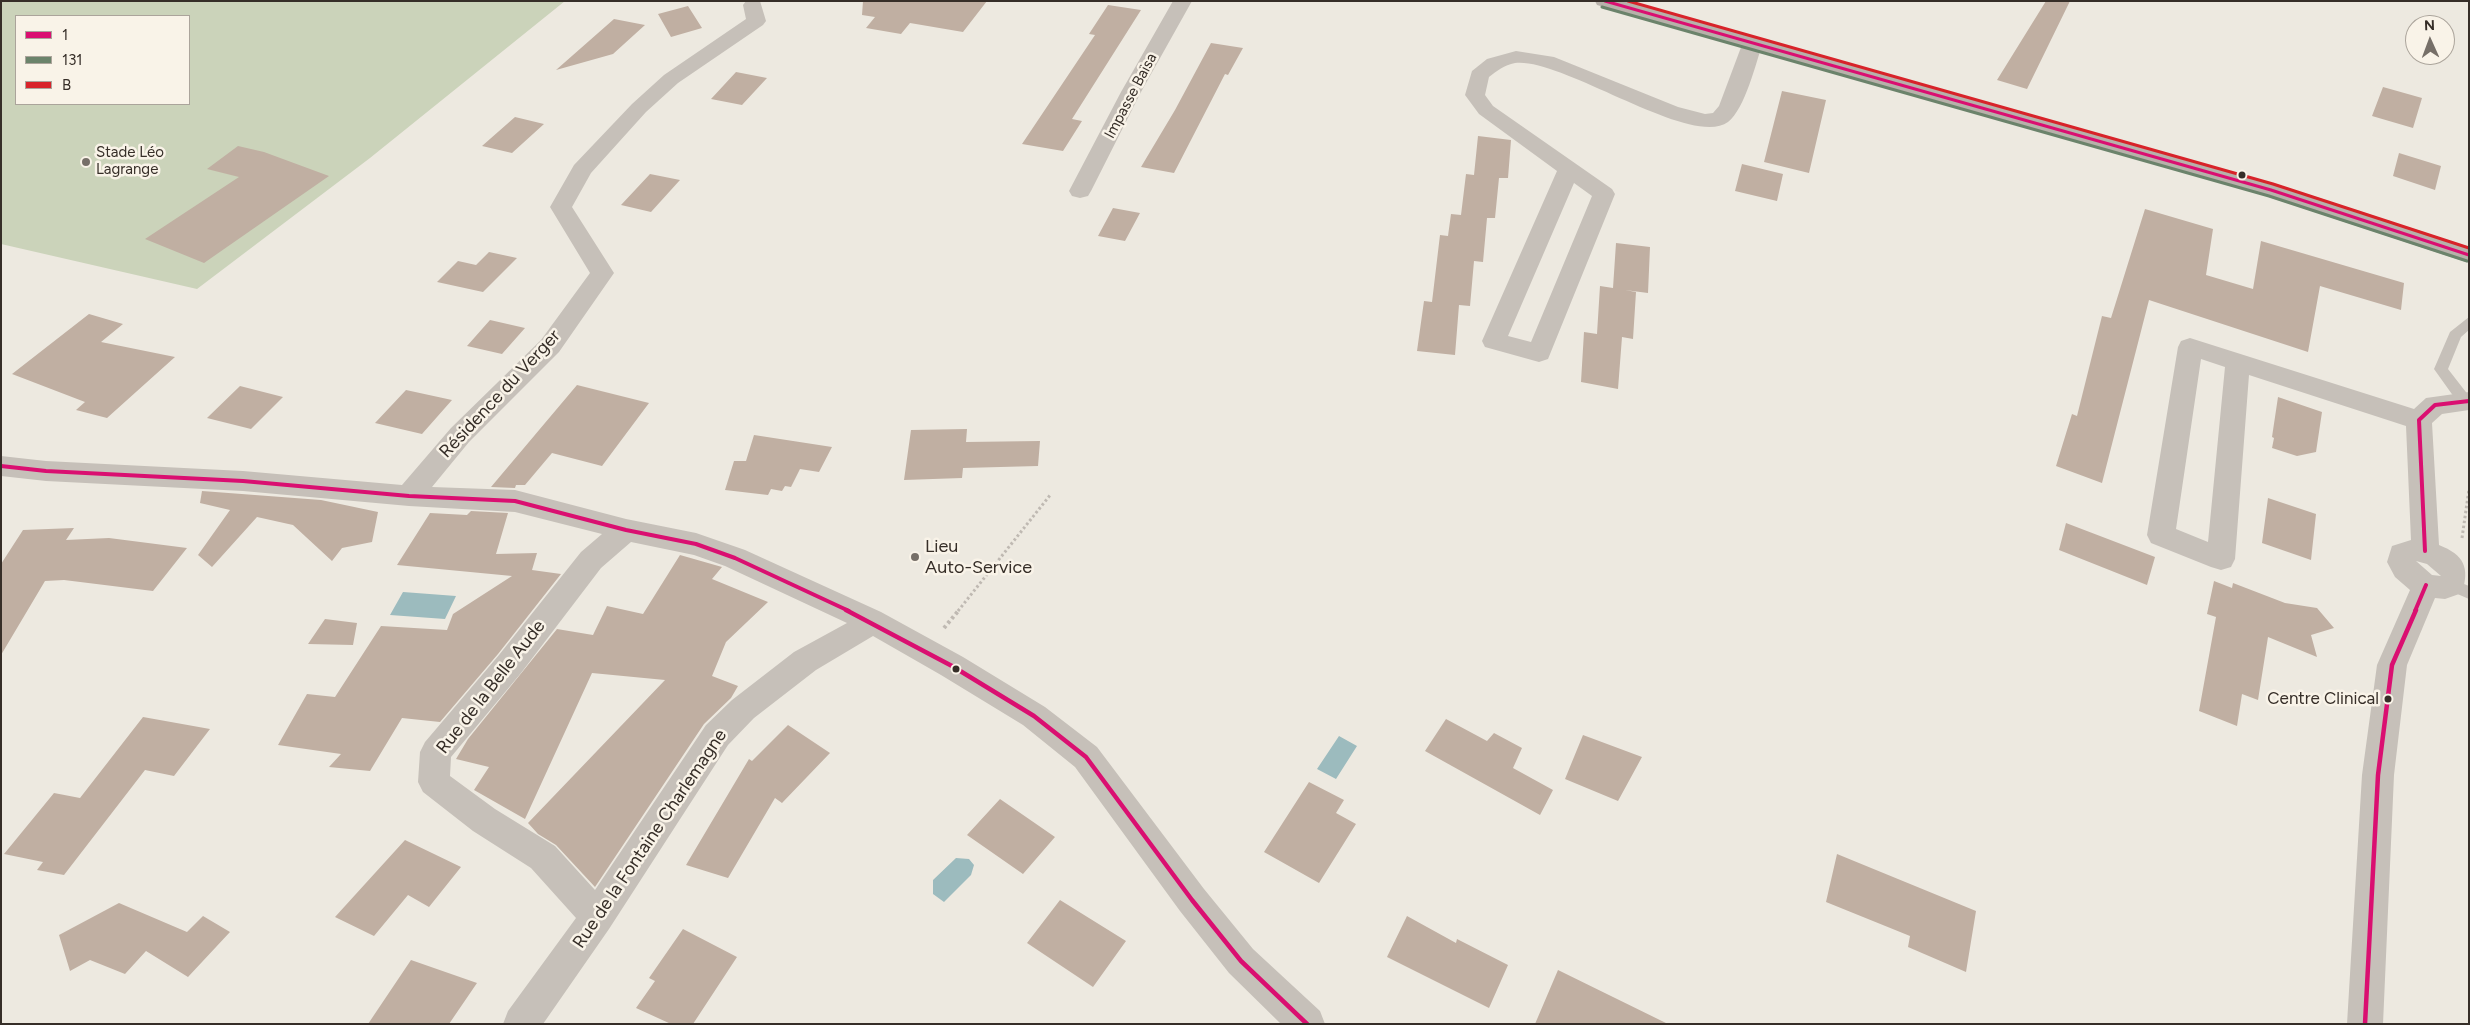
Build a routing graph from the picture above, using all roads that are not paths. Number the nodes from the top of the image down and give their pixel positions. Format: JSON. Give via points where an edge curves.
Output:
{"nodes":[{"id":1,"x":1183,"y":1,"type":"edge"},
{"id":2,"x":1604,"y":1,"type":"edge"},
{"id":3,"x":753,"y":5,"type":"dead end"},
{"id":4,"x":1753,"y":42,"type":"junction"},
{"id":5,"x":1569,"y":168,"type":"junction"},
{"id":6,"x":2271,"y":190,"type":"junction"},
{"id":7,"x":1080,"y":191,"type":"dead end"},
{"id":8,"x":2469,"y":239,"type":"edge"},
{"id":9,"x":2469,"y":255,"type":"edge"},
{"id":10,"x":2469,"y":322,"type":"edge"},
{"id":11,"x":2238,"y":362,"type":"junction"},
{"id":12,"x":2466,"y":400,"type":"edge"},
{"id":13,"x":2418,"y":420,"type":"junction"},
{"id":14,"x":1,"y":466,"type":"edge"},
{"id":15,"x":409,"y":496,"type":"junction"},
{"id":16,"x":626,"y":530,"type":"junction"},
{"id":17,"x":2455,"y":575,"type":"edge"},
{"id":18,"x":870,"y":621,"type":"junction"},
{"id":19,"x":597,"y":917,"type":"junction"},
{"id":20,"x":521,"y":1024,"type":"edge"},
{"id":21,"x":1307,"y":1024,"type":"edge"},
{"id":22,"x":2365,"y":1024,"type":"edge"}],
"edges":[{"from":1,"to":7,"type":"street","name":"Impasse Baïsa"},
{"from":2,"to":4,"type":"main road"},
{"from":3,"to":15,"type":"street","name":"Résidence du Verger","via":[[756,21],[671,80],[582,170],[560,207],[602,272],[550,346],[460,434]]},
{"from":4,"to":5,"type":"street","via":[[1729,108],[1720,118],[1705,120],[1671,112],[1548,61],[1516,57],[1494,64],[1479,75],[1475,95],[1486,110]]},
{"from":4,"to":6,"type":"main road"},
{"from":5,"to":5,"type":"street","via":[[1604,194],[1540,353],[1494,341]]},
{"from":6,"to":8,"type":"main road"},
{"from":6,"to":9,"type":"main road"},
{"from":10,"to":12,"type":"lane","via":[[2455,335],[2441,369]]},
{"from":11,"to":11,"type":"street","via":[[2225,510],[2221,560],[2161,535],[2190,347]]},
{"from":11,"to":13,"type":"street"},
{"from":12,"to":13,"type":"street","via":[[2435,405]]},
{"from":13,"to":17,"type":"street","via":[[2424,551],[2407,551],[2402,554],[2401,562],[2409,574]]},
{"from":14,"to":15,"type":"street","via":[[242,481]]},
{"from":15,"to":16,"type":"street","via":[[514,501]]},
{"from":16,"to":18,"type":"street","via":[[696,544],[735,558]]},
{"from":16,"to":19,"type":"street","name":"Rue de la Belle Aude","via":[[591,560],[436,752],[434,782],[484,820],[543,858]]},
{"from":17,"to":22,"type":"street","via":[[2392,665],[2378,775]]},
{"from":18,"to":19,"type":"street","name":"Rue de la Fontaine Charlemagne","via":[[857,632],[805,661],[743,709],[717,736]]},
{"from":18,"to":21,"type":"street","via":[[1012,702],[1086,757],[1241,961]]},
{"from":19,"to":20,"type":"street","name":"Rue de la Fontaine Charlemagne"}]}
